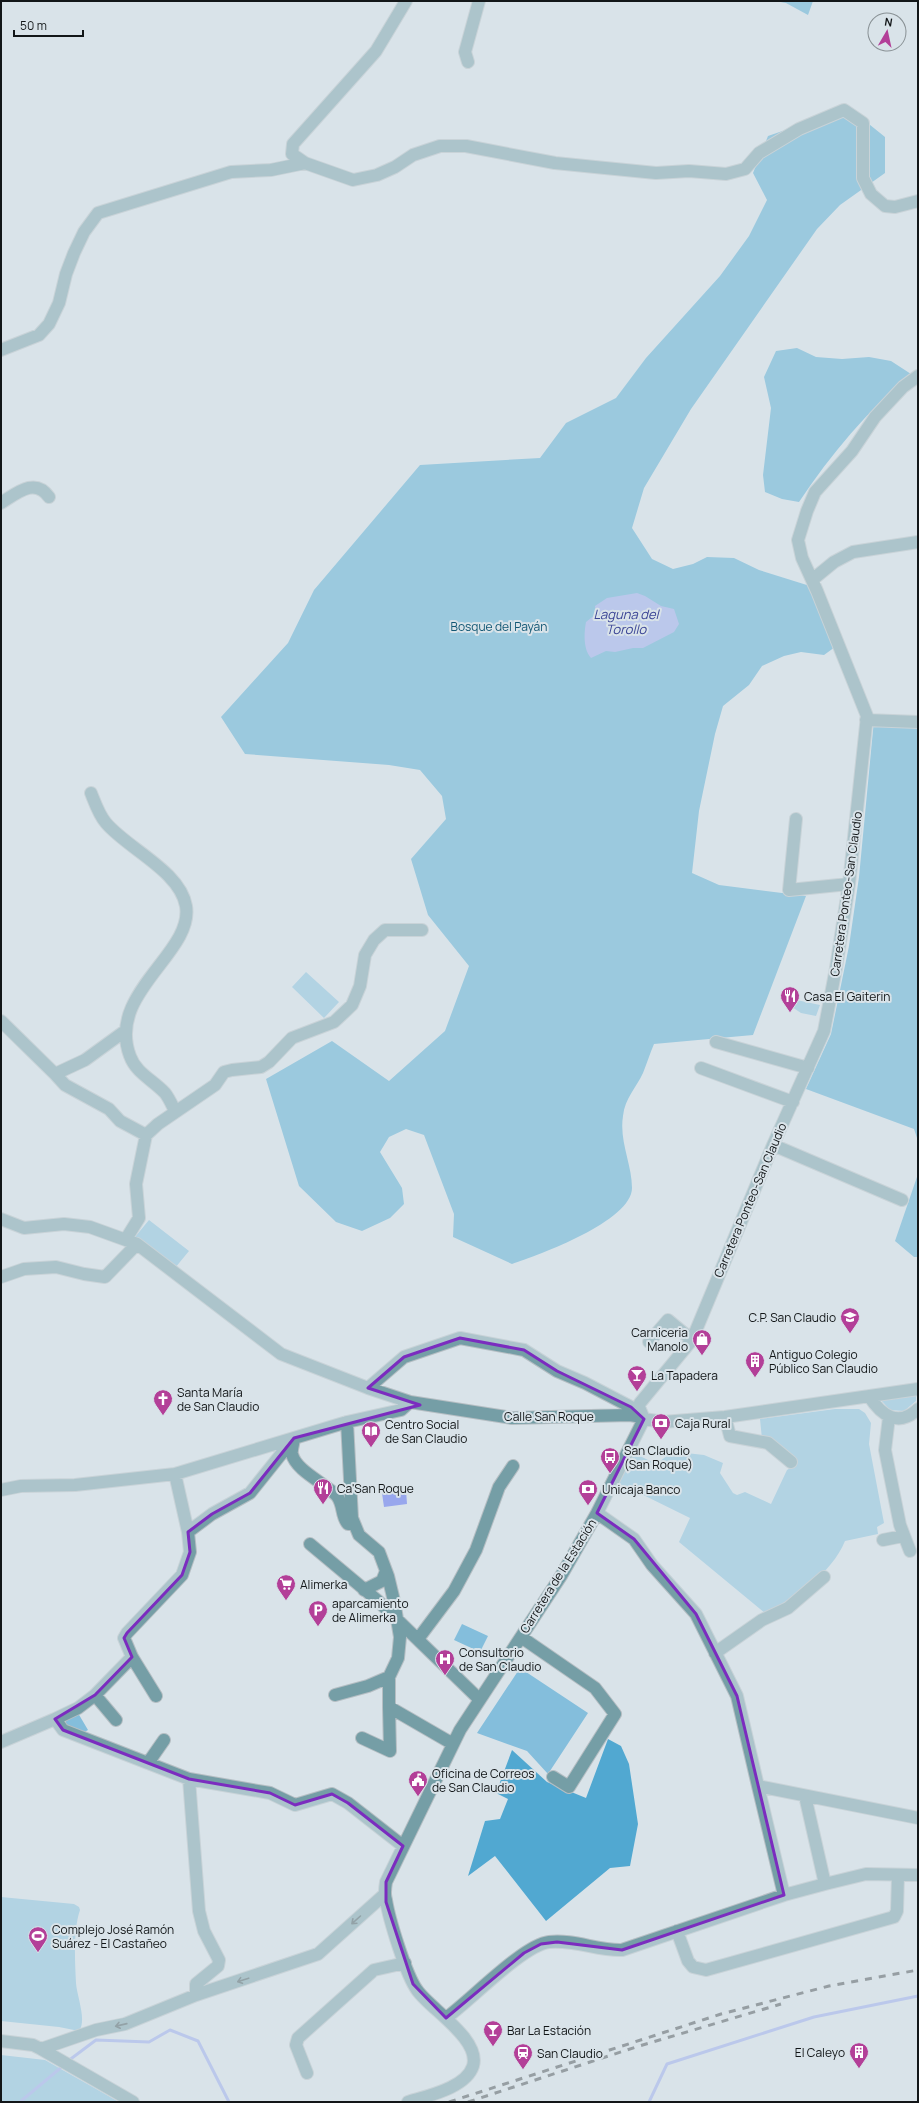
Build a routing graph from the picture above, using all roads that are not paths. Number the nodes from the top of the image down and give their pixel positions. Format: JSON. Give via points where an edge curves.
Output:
{"nodes":[{"id":1,"x":406,"y":1,"type":"edge"},
{"id":2,"x":479,"y":1,"type":"edge"},
{"id":3,"x":468,"y":62,"type":"dead end"},
{"id":4,"x":305,"y":163,"type":"junction"},
{"id":5,"x":918,"y":201,"type":"edge"},
{"id":6,"x":1,"y":350,"type":"edge"},
{"id":7,"x":918,"y":376,"type":"edge"},
{"id":8,"x":49,"y":497,"type":"dead end"},
{"id":9,"x":1,"y":503,"type":"edge"},
{"id":10,"x":918,"y":542,"type":"edge"},
{"id":11,"x":812,"y":580,"type":"junction"},
{"id":12,"x":866,"y":720,"type":"junction"},
{"id":13,"x":918,"y":722,"type":"edge"},
{"id":14,"x":91,"y":793,"type":"dead end"},
{"id":15,"x":796,"y":819,"type":"dead end"},
{"id":16,"x":849,"y":884,"type":"junction"},
{"id":17,"x":422,"y":930,"type":"dead end"},
{"id":18,"x":1,"y":1021,"type":"edge"},
{"id":19,"x":125,"y":1031,"type":"junction"},
{"id":20,"x":716,"y":1042,"type":"dead end"},
{"id":21,"x":701,"y":1068,"type":"dead end"},
{"id":22,"x":808,"y":1068,"type":"junction"},
{"id":23,"x":55,"y":1074,"type":"junction"},
{"id":24,"x":793,"y":1102,"type":"junction"},
{"id":25,"x":175,"y":1112,"type":"junction"},
{"id":26,"x":146,"y":1135,"type":"junction"},
{"id":27,"x":773,"y":1145,"type":"junction"},
{"id":28,"x":902,"y":1200,"type":"dead end"},
{"id":29,"x":1,"y":1219,"type":"edge"},
{"id":30,"x":132,"y":1242,"type":"junction"},
{"id":31,"x":1,"y":1277,"type":"edge"},
{"id":32,"x":692,"y":1340,"type":"junction"},
{"id":33,"x":649,"y":1342,"type":"dead end"},
{"id":34,"x":368,"y":1388,"type":"junction"},
{"id":35,"x":918,"y":1388,"type":"edge"},
{"id":36,"x":869,"y":1396,"type":"junction"},
{"id":37,"x":410,"y":1402,"type":"junction"},
{"id":38,"x":918,"y":1409,"type":"edge"},
{"id":39,"x":725,"y":1417,"type":"junction"},
{"id":40,"x":888,"y":1417,"type":"junction"},
{"id":41,"x":643,"y":1418,"type":"junction"},
{"id":42,"x":347,"y":1422,"type":"junction"},
{"id":43,"x":294,"y":1438,"type":"junction"},
{"id":44,"x":792,"y":1462,"type":"dead end"},
{"id":45,"x":513,"y":1466,"type":"dead end"},
{"id":46,"x":175,"y":1474,"type":"junction"},
{"id":47,"x":1,"y":1490,"type":"edge"},
{"id":48,"x":597,"y":1513,"type":"junction"},
{"id":49,"x":188,"y":1532,"type":"junction"},
{"id":50,"x":359,"y":1535,"type":"junction"},
{"id":51,"x":903,"y":1536,"type":"junction"},
{"id":52,"x":883,"y":1540,"type":"dead end"},
{"id":53,"x":310,"y":1544,"type":"dead end"},
{"id":54,"x":910,"y":1551,"type":"dead end"},
{"id":55,"x":386,"y":1571,"type":"junction"},
{"id":56,"x":824,"y":1578,"type":"dead end"},
{"id":57,"x":364,"y":1590,"type":"junction"},
{"id":58,"x":393,"y":1594,"type":"junction"},
{"id":59,"x":377,"y":1600,"type":"junction"},
{"id":60,"x":396,"y":1621,"type":"junction"},
{"id":61,"x":521,"y":1637,"type":"junction"},
{"id":62,"x":418,"y":1639,"type":"junction"},
{"id":63,"x":715,"y":1653,"type":"junction"},
{"id":64,"x":132,"y":1657,"type":"junction"},
{"id":65,"x":389,"y":1677,"type":"junction"},
{"id":66,"x":335,"y":1695,"type":"dead end"},
{"id":67,"x":95,"y":1696,"type":"junction"},
{"id":68,"x":156,"y":1696,"type":"dead end"},
{"id":69,"x":479,"y":1698,"type":"junction"},
{"id":70,"x":389,"y":1707,"type":"junction"},
{"id":71,"x":55,"y":1719,"type":"junction"},
{"id":72,"x":116,"y":1720,"type":"dead end"},
{"id":73,"x":362,"y":1738,"type":"dead end"},
{"id":74,"x":164,"y":1740,"type":"dead end"},
{"id":75,"x":1,"y":1742,"type":"edge"},
{"id":76,"x":453,"y":1744,"type":"junction"},
{"id":77,"x":148,"y":1763,"type":"junction"},
{"id":78,"x":553,"y":1777,"type":"dead end"},
{"id":79,"x":188,"y":1780,"type":"junction"},
{"id":80,"x":758,"y":1786,"type":"junction"},
{"id":81,"x":805,"y":1796,"type":"junction"},
{"id":82,"x":918,"y":1818,"type":"edge"},
{"id":83,"x":403,"y":1846,"type":"junction"},
{"id":84,"x":898,"y":1874,"type":"junction"},
{"id":85,"x":918,"y":1875,"type":"edge"},
{"id":86,"x":825,"y":1884,"type":"junction"},
{"id":87,"x":385,"y":1894,"type":"junction"},
{"id":88,"x":784,"y":1895,"type":"junction"},
{"id":89,"x":677,"y":1931,"type":"junction"},
{"id":90,"x":405,"y":1963,"type":"junction"},
{"id":91,"x":196,"y":1995,"type":"junction"},
{"id":92,"x":446,"y":2018,"type":"junction"},
{"id":93,"x":1,"y":2041,"type":"edge"},
{"id":94,"x":41,"y":2049,"type":"junction"},
{"id":95,"x":307,"y":2073,"type":"dead end"},
{"id":96,"x":133,"y":2102,"type":"edge"},
{"id":97,"x":408,"y":2102,"type":"edge"}],
"edges":[{"from":1,"to":4,"type":"street","via":[[376,51],[293,144],[292,154]]},
{"from":2,"to":3,"type":"street","via":[[465,52]]},
{"from":4,"to":5,"type":"street","via":[[353,180],[377,175],[413,155],[440,146],[466,146],[547,162],[656,173],[689,171],[726,174],[745,169],[759,153],[779,140],[844,110],[863,123],[863,178],[871,194],[885,206],[895,207]]},
{"from":4,"to":6,"type":"street","via":[[271,170],[230,172],[98,213],[84,232],[74,253],[59,303],[49,324],[39,336]]},
{"from":7,"to":11,"type":"street","name":"Carretera Ponteo-San Claudio","via":[[903,387],[875,417],[852,451],[815,492],[798,540],[802,558]]},
{"from":8,"to":9,"type":"street","via":[[42,489],[35,486],[27,487]]},
{"from":10,"to":11,"type":"street","via":[[853,552],[834,562]]},
{"from":11,"to":12,"type":"street","name":"Carretera Ponteo-San Claudio","via":[[867,716]]},
{"from":12,"to":13,"type":"street"},
{"from":12,"to":16,"type":"street","name":"Carretera Ponteo-San Claudio"},
{"from":14,"to":19,"type":"street","via":[[104,821],[118,836],[169,876],[182,894],[186,907],[186,920],[180,937],[144,985]]},
{"from":15,"to":16,"type":"street","via":[[789,890]]},
{"from":16,"to":22,"type":"street","name":"Carretera Ponteo-San Claudio","via":[[824,1031]]},
{"from":17,"to":25,"type":"street","via":[[385,930],[364,955],[360,986],[352,1005],[334,1022],[292,1038],[270,1062],[261,1067],[224,1072],[215,1085]]},
{"from":18,"to":23,"type":"street"},
{"from":19,"to":23,"type":"street","via":[[79,1063]]},
{"from":19,"to":25,"type":"street","via":[[126,1043],[134,1066],[165,1093]]},
{"from":20,"to":22,"type":"street"},
{"from":21,"to":24,"type":"street"},
{"from":22,"to":24,"type":"street","name":"Carretera Ponteo-San Claudio"},
{"from":23,"to":26,"type":"street","via":[[65,1084],[109,1109],[120,1121]]},
{"from":24,"to":27,"type":"street","name":"Carretera Ponteo-San Claudio"},
{"from":25,"to":26,"type":"street"},
{"from":26,"to":30,"type":"street","via":[[136,1184],[139,1218]]},
{"from":27,"to":28,"type":"street"},
{"from":27,"to":32,"type":"street","name":"Carretera Ponteo-San Claudio"},
{"from":29,"to":30,"type":"street","name":"Calle San Roque","via":[[24,1228],[64,1224],[90,1227]]},
{"from":30,"to":31,"type":"street","via":[[105,1277],[56,1267],[24,1270]]},
{"from":30,"to":34,"type":"street","name":"Calle San Roque","via":[[281,1354]]},
{"from":32,"to":33,"type":"street","via":[[668,1320]]},
{"from":32,"to":41,"type":"street","name":"Carretera Ponteo-San Claudio","via":[[640,1403]]},
{"from":34,"to":37,"type":"street","name":"Calle San Roque"},
{"from":34,"to":41,"type":"street","via":[[404,1357],[460,1338],[524,1350],[557,1371],[631,1407]]},
{"from":35,"to":36,"type":"street","name":"Calle San Roque"},
{"from":36,"to":39,"type":"street","name":"Calle San Roque"},
{"from":36,"to":40,"type":"street","via":[[876,1408]]},
{"from":37,"to":41,"type":"street","name":"Calle San Roque","via":[[512,1418],[630,1415]]},
{"from":37,"to":42,"type":"street","via":[[401,1410]]},
{"from":38,"to":40,"type":"street","via":[[904,1417]]},
{"from":39,"to":41,"type":"street","name":"Calle San Roque","via":[[678,1422]]},
{"from":39,"to":44,"type":"street","via":[[730,1436],[768,1443]]},
{"from":40,"to":51,"type":"street","via":[[885,1450]]},
{"from":41,"to":48,"type":"street","name":"Carretera de la Estación"},
{"from":42,"to":43,"type":"street"},
{"from":42,"to":50,"type":"street","via":[[352,1518]]},
{"from":43,"to":46,"type":"street"},
{"from":43,"to":49,"type":"street","via":[[250,1493],[212,1514]]},
{"from":43,"to":50,"type":"street","via":[[292,1453],[298,1466],[336,1496],[341,1503],[345,1520]]},
{"from":45,"to":62,"type":"street","via":[[499,1487],[476,1550],[454,1591]]},
{"from":46,"to":47,"type":"street","via":[[75,1485],[21,1486]]},
{"from":46,"to":49,"type":"street"},
{"from":48,"to":61,"type":"street","name":"Carretera de la Estación","via":[[561,1576]]},
{"from":48,"to":63,"type":"street","via":[[634,1539],[652,1565],[696,1614]]},
{"from":49,"to":64,"type":"street","via":[[190,1552],[182,1575],[124,1638]]},
{"from":50,"to":55,"type":"street","via":[[379,1552]]},
{"from":51,"to":52,"type":"street"},
{"from":51,"to":54,"type":"street"},
{"from":53,"to":57,"type":"street"},
{"from":55,"to":57,"type":"street","via":[[382,1581]]},
{"from":55,"to":58,"type":"street"},
{"from":55,"to":59,"type":"street","via":[[384,1590]]},
{"from":56,"to":63,"type":"street","via":[[788,1608],[762,1620]]},
{"from":57,"to":59,"type":"street"},
{"from":58,"to":59,"type":"street","via":[[385,1600]]},
{"from":58,"to":60,"type":"street"},
{"from":59,"to":60,"type":"street"},
{"from":60,"to":62,"type":"street"},
{"from":60,"to":65,"type":"street","via":[[400,1637],[398,1658]]},
{"from":61,"to":69,"type":"street","name":"Carretera de la Estación"},
{"from":61,"to":78,"type":"street","via":[[595,1688],[615,1714],[569,1788]]},
{"from":62,"to":69,"type":"street"},
{"from":63,"to":80,"type":"street","via":[[737,1696]]},
{"from":64,"to":67,"type":"street"},
{"from":64,"to":68,"type":"street"},
{"from":65,"to":66,"type":"street"},
{"from":65,"to":70,"type":"street"},
{"from":67,"to":71,"type":"street"},
{"from":67,"to":72,"type":"street"},
{"from":69,"to":76,"type":"street","name":"Carretera de la Estación"},
{"from":70,"to":73,"type":"street","via":[[390,1751]]},
{"from":70,"to":76,"type":"street"},
{"from":71,"to":75,"type":"street"},
{"from":71,"to":77,"type":"street","via":[[63,1730]]},
{"from":74,"to":77,"type":"street"},
{"from":76,"to":83,"type":"street","name":"Carretera de la Estación","via":[[429,1798]]},
{"from":77,"to":79,"type":"street"},
{"from":79,"to":83,"type":"street","via":[[270,1793],[294,1805],[332,1794],[348,1803]]},
{"from":79,"to":91,"type":"street","via":[[199,1911],[204,1931],[220,1960],[218,1966],[196,1984]]},
{"from":80,"to":81,"type":"street"},
{"from":80,"to":88,"type":"street"},
{"from":81,"to":82,"type":"street"},
{"from":81,"to":86,"type":"street"},
{"from":83,"to":87,"type":"street","name":"Carretera de la Estación","via":[[386,1882]]},
{"from":84,"to":85,"type":"street"},
{"from":84,"to":86,"type":"street","via":[[866,1874]]},
{"from":84,"to":89,"type":"street","via":[[894,1917],[706,1970],[693,1968]]},
{"from":86,"to":88,"type":"street"},
{"from":87,"to":90,"type":"street","name":"Carretera de la Estación"},
{"from":87,"to":91,"type":"street","one_way":true,"via":[[318,1954]]},
{"from":88,"to":89,"type":"street"},
{"from":89,"to":92,"type":"street","via":[[622,1950],[557,1942],[540,1944],[524,1953]]},
{"from":90,"to":92,"type":"street","name":"Carretera de la Estación","via":[[417,1991]]},
{"from":90,"to":95,"type":"street","via":[[374,1970],[298,2038],[296,2045]]},
{"from":91,"to":94,"type":"street","one_way":true,"via":[[125,2024],[96,2030]]},
{"from":92,"to":97,"type":"street","name":"Carretera de la Estación","via":[[468,2044],[472,2066],[454,2086]]},
{"from":93,"to":94,"type":"street","via":[[33,2045]]},
{"from":94,"to":96,"type":"street"}]}
